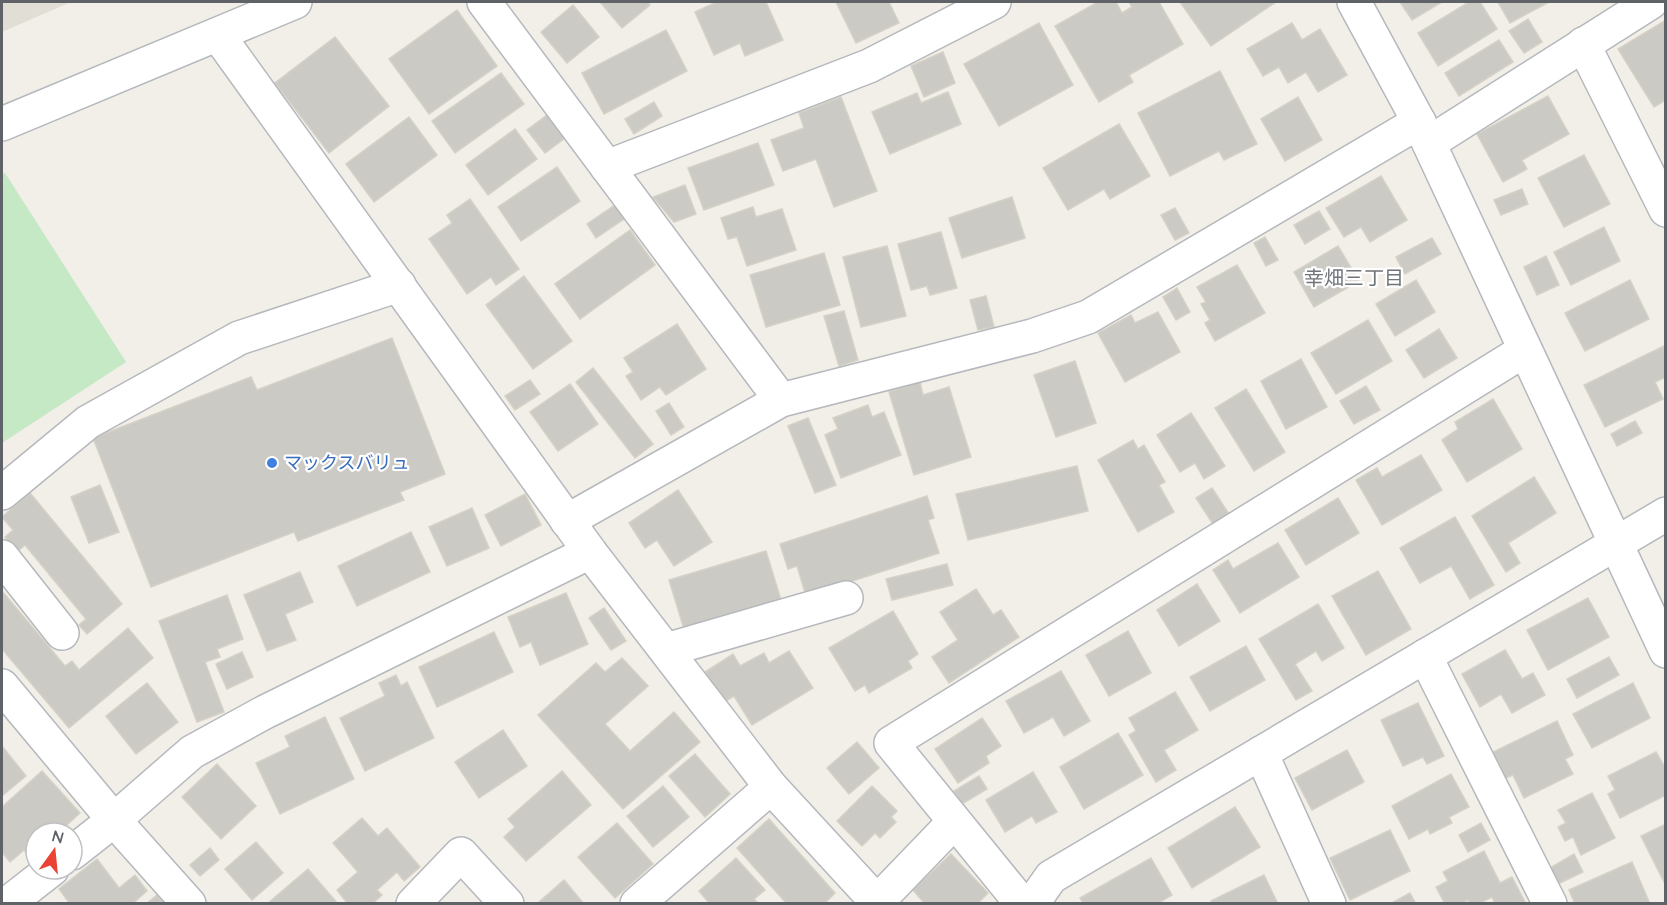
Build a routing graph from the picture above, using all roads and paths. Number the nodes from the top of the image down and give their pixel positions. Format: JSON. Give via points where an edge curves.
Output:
{"nodes":[{"id":1,"x":295,"y":2,"type":"edge"},
{"id":2,"x":484,"y":2,"type":"edge"},
{"id":3,"x":994,"y":2,"type":"edge"},
{"id":4,"x":1354,"y":2,"type":"edge"},
{"id":5,"x":1651,"y":2,"type":"edge"},
{"id":6,"x":1615,"y":11,"type":"edge"},
{"id":7,"x":218,"y":35,"type":"junction"},
{"id":8,"x":1583,"y":44,"type":"junction"},
{"id":9,"x":2,"y":124,"type":"edge"},
{"id":10,"x":1424,"y":133,"type":"junction"},
{"id":11,"x":607,"y":167,"type":"junction"},
{"id":12,"x":1665,"y":210,"type":"edge"},
{"id":13,"x":399,"y":285,"type":"junction"},
{"id":14,"x":1524,"y":350,"type":"junction"},
{"id":15,"x":780,"y":400,"type":"junction"},
{"id":16,"x":2,"y":493,"type":"edge"},
{"id":17,"x":1665,"y":514,"type":"edge"},
{"id":18,"x":567,"y":521,"type":"junction"},
{"id":19,"x":1615,"y":543,"type":"junction"},
{"id":20,"x":590,"y":552,"type":"junction"},
{"id":21,"x":2,"y":557,"type":"edge"},
{"id":22,"x":846,"y":598,"type":"dead end"},
{"id":23,"x":62,"y":633,"type":"dead end"},
{"id":24,"x":666,"y":650,"type":"junction"},
{"id":25,"x":1665,"y":651,"type":"edge"},
{"id":26,"x":1425,"y":656,"type":"junction"},
{"id":27,"x":2,"y":686,"type":"edge"},
{"id":28,"x":1261,"y":753,"type":"junction"},
{"id":29,"x":771,"y":787,"type":"junction"},
{"id":30,"x":114,"y":820,"type":"junction"},
{"id":31,"x":954,"y":822,"type":"junction"},
{"id":32,"x":84,"y":844,"type":"edge"},
{"id":33,"x":36,"y":881,"type":"edge"},
{"id":34,"x":8,"y":903,"type":"edge"},
{"id":35,"x":189,"y":903,"type":"edge"},
{"id":36,"x":413,"y":903,"type":"edge"},
{"id":37,"x":507,"y":903,"type":"edge"},
{"id":38,"x":638,"y":903,"type":"edge"},
{"id":39,"x":1022,"y":903,"type":"edge"},
{"id":40,"x":1032,"y":903,"type":"edge"},
{"id":41,"x":1329,"y":903,"type":"edge"},
{"id":42,"x":1550,"y":903,"type":"edge"}],
"edges":[{"from":1,"to":7,"type":"street"},
{"from":2,"to":11,"type":"street"},
{"from":3,"to":11,"type":"street","via":[[869,66]]},
{"from":4,"to":10,"type":"street"},
{"from":5,"to":6,"type":"street"},
{"from":6,"to":8,"type":"street"},
{"from":7,"to":9,"type":"street"},
{"from":7,"to":13,"type":"street"},
{"from":8,"to":10,"type":"street"},
{"from":8,"to":12,"type":"street"},
{"from":10,"to":14,"type":"street"},
{"from":10,"to":15,"type":"street","via":[[1088,316],[1032,336]]},
{"from":11,"to":15,"type":"street"},
{"from":13,"to":16,"type":"street","via":[[239,338],[88,422]]},
{"from":13,"to":18,"type":"street"},
{"from":14,"to":19,"type":"street"},
{"from":14,"to":31,"type":"street","via":[[891,743]]},
{"from":15,"to":18,"type":"street"},
{"from":17,"to":19,"type":"street"},
{"from":18,"to":20,"type":"street"},
{"from":19,"to":25,"type":"street"},
{"from":19,"to":26,"type":"street"},
{"from":20,"to":24,"type":"street"},
{"from":20,"to":30,"type":"street","via":[[192,752]]},
{"from":21,"to":23,"type":"street"},
{"from":22,"to":24,"type":"street"},
{"from":24,"to":29,"type":"street"},
{"from":26,"to":28,"type":"street"},
{"from":26,"to":42,"type":"street"},
{"from":27,"to":30,"type":"street"},
{"from":28,"to":40,"type":"street","via":[[1051,877]]},
{"from":28,"to":41,"type":"street"},
{"from":29,"to":31,"type":"street","via":[[877,902]]},
{"from":29,"to":38,"type":"street"},
{"from":30,"to":32,"type":"street"},
{"from":30,"to":35,"type":"street"},
{"from":31,"to":39,"type":"street"},
{"from":33,"to":34,"type":"street"},
{"from":36,"to":37,"type":"street","via":[[461,854]]}]}
